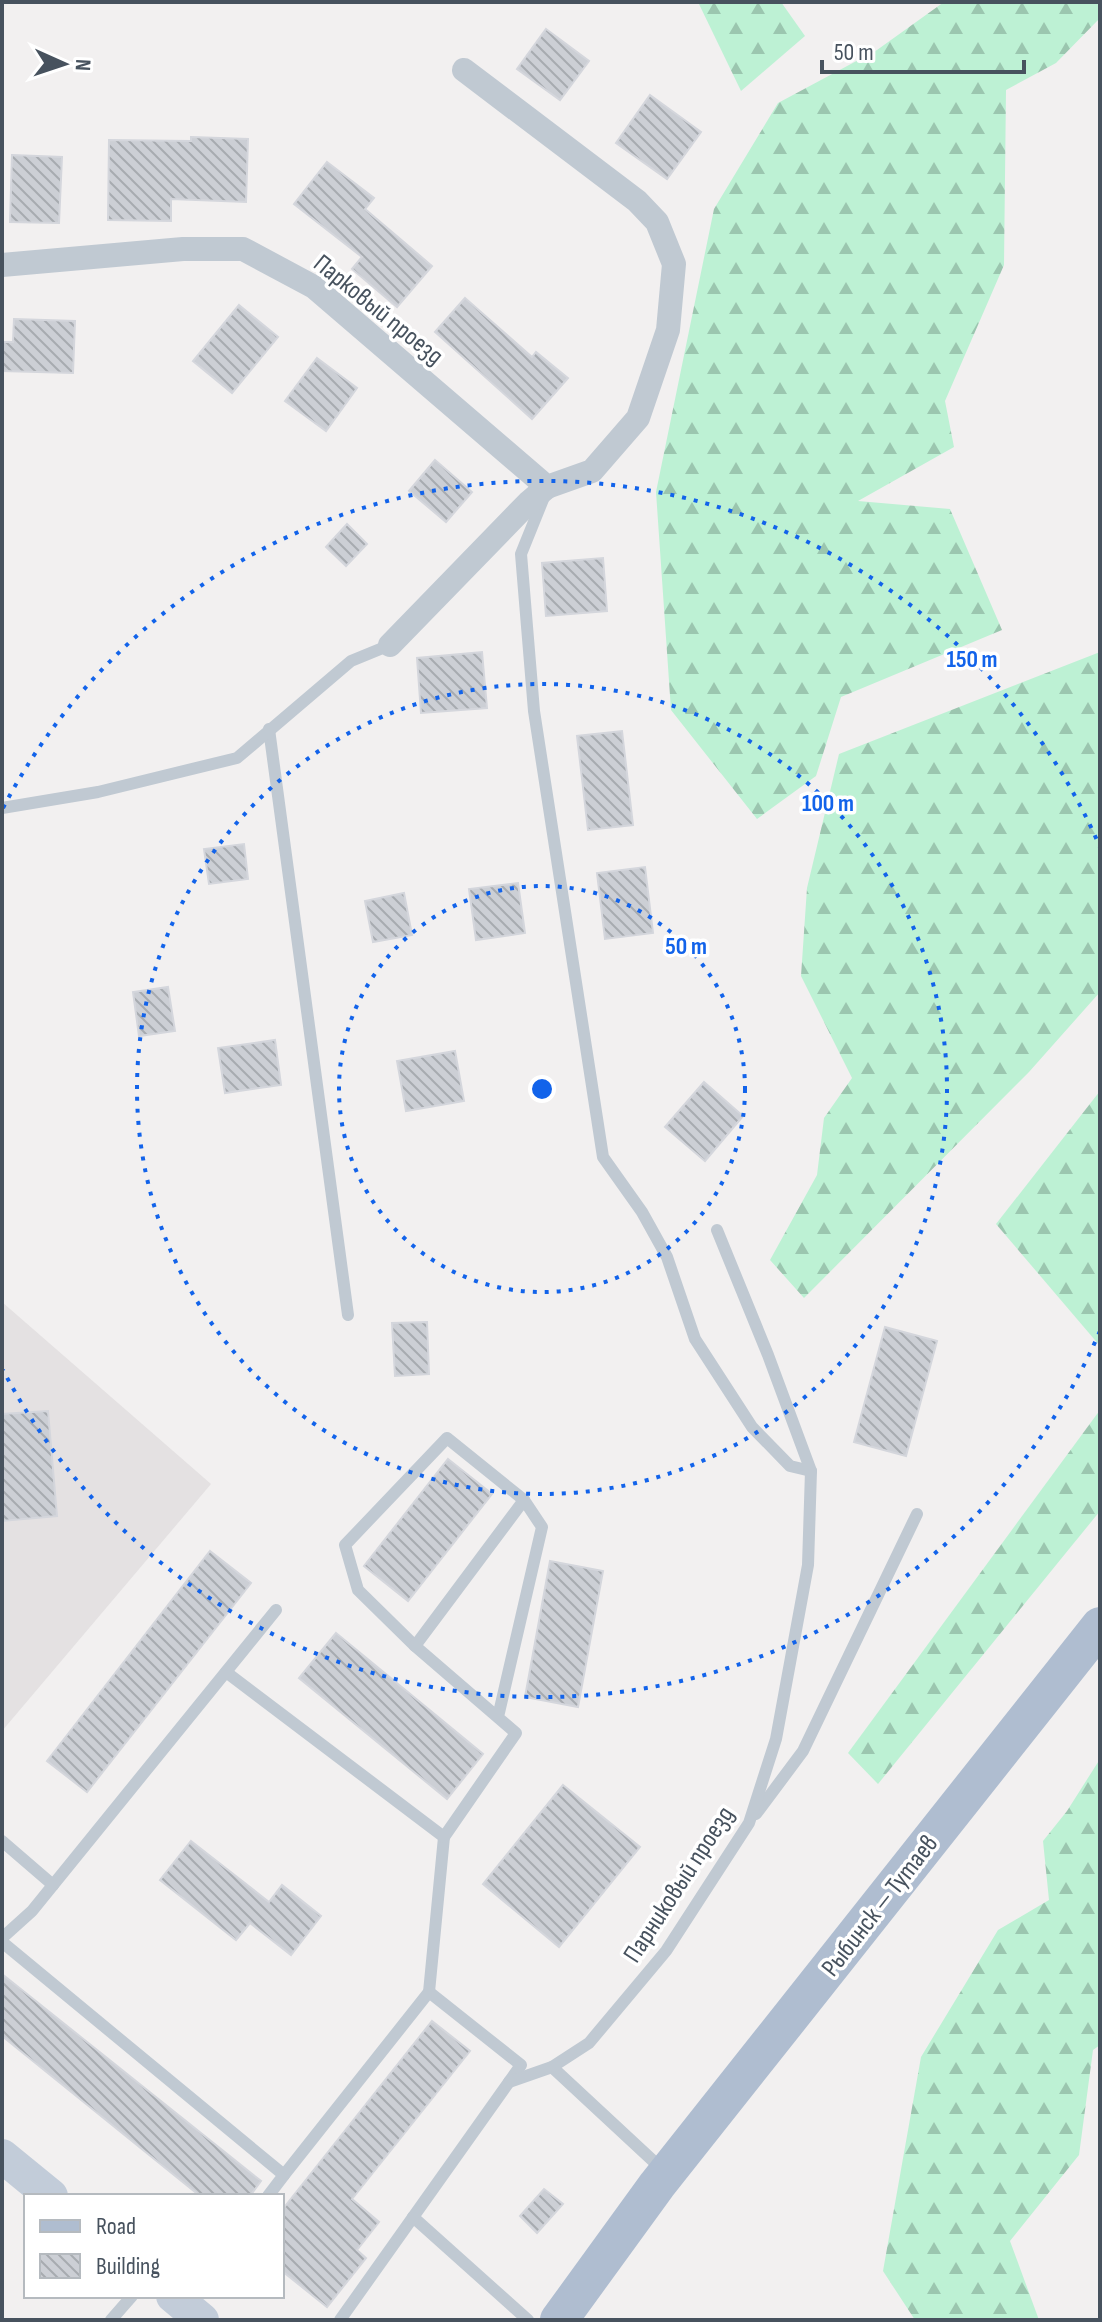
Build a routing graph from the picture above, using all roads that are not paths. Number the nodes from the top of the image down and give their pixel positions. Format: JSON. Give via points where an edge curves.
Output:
{"nodes":[{"id":1,"x":464,"y":70,"type":"dead end"},
{"id":2,"x":2,"y":265,"type":"edge"},
{"id":3,"x":547,"y":487,"type":"junction"},
{"id":4,"x":390,"y":645,"type":"joint"},
{"id":5,"x":269,"y":729,"type":"junction"},
{"id":6,"x":2,"y":808,"type":"edge"},
{"id":7,"x":717,"y":1230,"type":"dead end"},
{"id":8,"x":348,"y":1315,"type":"dead end"},
{"id":9,"x":811,"y":1471,"type":"junction"},
{"id":10,"x":524,"y":1500,"type":"junction"},
{"id":11,"x":917,"y":1514,"type":"dead end"},
{"id":12,"x":276,"y":1610,"type":"dead end"},
{"id":13,"x":1100,"y":1626,"type":"edge"},
{"id":14,"x":415,"y":1646,"type":"junction"},
{"id":15,"x":226,"y":1672,"type":"junction"},
{"id":16,"x":498,"y":1717,"type":"junction"},
{"id":17,"x":749,"y":1823,"type":"junction"},
{"id":18,"x":444,"y":1837,"type":"junction"},
{"id":19,"x":2,"y":1841,"type":"edge"},
{"id":20,"x":53,"y":1885,"type":"junction"},
{"id":21,"x":2,"y":1940,"type":"edge"},
{"id":22,"x":429,"y":1992,"type":"junction"},
{"id":23,"x":552,"y":2067,"type":"junction"},
{"id":24,"x":509,"y":2082,"type":"junction"},
{"id":25,"x":2,"y":2156,"type":"edge"},
{"id":26,"x":284,"y":2175,"type":"junction"},
{"id":27,"x":662,"y":2179,"type":"junction"},
{"id":28,"x":49,"y":2194,"type":"edge"},
{"id":29,"x":270,"y":2194,"type":"edge"},
{"id":30,"x":413,"y":2217,"type":"junction"},
{"id":31,"x":130,"y":2298,"type":"edge"},
{"id":32,"x":111,"y":2320,"type":"edge"},
{"id":33,"x":340,"y":2320,"type":"edge"},
{"id":34,"x":528,"y":2320,"type":"edge"},
{"id":35,"x":536,"y":2320,"type":"edge"},
{"id":36,"x":559,"y":2320,"type":"edge"}],
"edges":[{"from":1,"to":3,"type":"street","via":[[637,201],[657,222],[674,264],[668,330],[638,418],[592,471]]},
{"from":2,"to":3,"type":"street","name":"Парковый проезд","via":[[243,249],[314,287]]},
{"from":3,"to":4,"type":"street"},
{"from":3,"to":9,"type":"lane","via":[[521,554],[534,711],[603,1157],[667,1257],[695,1339],[752,1427],[790,1466]]},
{"from":4,"to":5,"type":"lane","via":[[351,661]]},
{"from":5,"to":6,"type":"lane","via":[[237,758],[98,792]]},
{"from":5,"to":8,"type":"lane"},
{"from":7,"to":9,"type":"lane","name":"Парниковый проезд"},
{"from":9,"to":17,"type":"lane","name":"Парниковый проезд","via":[[808,1565],[776,1739]]},
{"from":10,"to":14,"type":"lane"},
{"from":10,"to":14,"type":"lane","via":[[447,1438],[345,1545],[358,1590]]},
{"from":10,"to":16,"type":"lane","via":[[542,1527]]},
{"from":11,"to":17,"type":"lane","via":[[803,1751]]},
{"from":12,"to":15,"type":"lane"},
{"from":13,"to":27,"type":"main road","name":"Рыбинск — Тутаев"},
{"from":14,"to":16,"type":"lane"},
{"from":15,"to":18,"type":"lane"},
{"from":15,"to":20,"type":"lane"},
{"from":16,"to":18,"type":"lane","via":[[516,1733]]},
{"from":17,"to":23,"type":"lane","name":"Парниковый проезд","via":[[666,1951],[589,2043]]},
{"from":18,"to":22,"type":"lane"},
{"from":19,"to":20,"type":"lane"},
{"from":20,"to":21,"type":"lane"},
{"from":21,"to":26,"type":"lane"},
{"from":22,"to":24,"type":"lane","via":[[521,2065]]},
{"from":22,"to":26,"type":"lane"},
{"from":23,"to":24,"type":"lane","name":"Парниковый проезд"},
{"from":23,"to":27,"type":"lane"},
{"from":24,"to":30,"type":"lane"},
{"from":25,"to":28,"type":"main road"},
{"from":26,"to":29,"type":"lane"},
{"from":27,"to":35,"type":"main road"},
{"from":27,"to":36,"type":"main road"},
{"from":30,"to":33,"type":"lane"},
{"from":30,"to":34,"type":"lane"},
{"from":31,"to":32,"type":"lane"}]}
